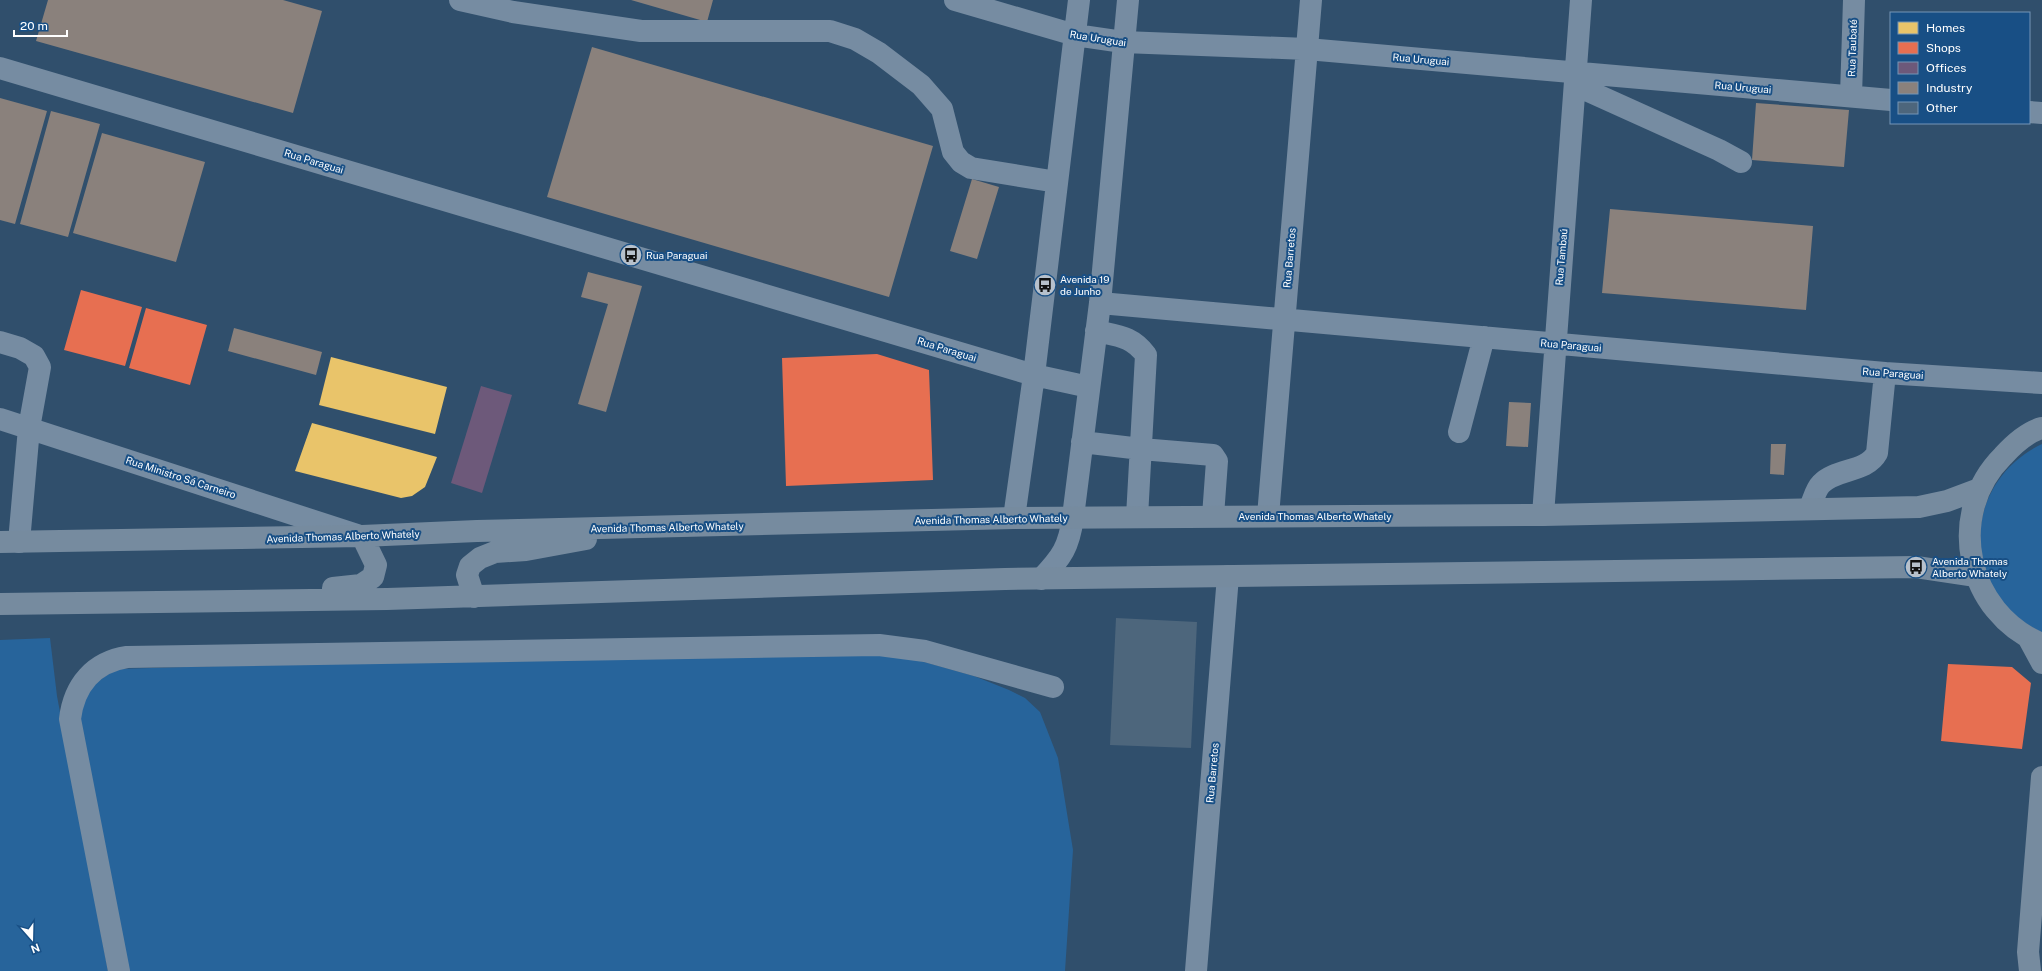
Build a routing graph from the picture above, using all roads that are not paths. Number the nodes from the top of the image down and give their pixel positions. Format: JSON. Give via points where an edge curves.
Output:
{"nodes":[{"id":1,"x":460,"y":0,"type":"edge"},
{"id":2,"x":955,"y":0,"type":"edge"},
{"id":3,"x":1079,"y":0,"type":"edge"},
{"id":4,"x":1128,"y":0,"type":"edge"},
{"id":5,"x":1310,"y":0,"type":"edge"},
{"id":6,"x":1581,"y":0,"type":"edge"},
{"id":7,"x":1854,"y":0,"type":"edge"},
{"id":8,"x":1075,"y":35,"type":"junction"},
{"id":9,"x":1123,"y":42,"type":"junction"},
{"id":10,"x":1307,"y":49,"type":"junction"},
{"id":11,"x":0,"y":68,"type":"edge"},
{"id":12,"x":1576,"y":79,"type":"junction"},
{"id":13,"x":1851,"y":96,"type":"junction"},
{"id":14,"x":1890,"y":100,"type":"edge"},
{"id":15,"x":2030,"y":112,"type":"edge"},
{"id":16,"x":2042,"y":113,"type":"edge"},
{"id":17,"x":1741,"y":162,"type":"dead end"},
{"id":18,"x":1057,"y":182,"type":"junction"},
{"id":19,"x":1100,"y":303,"type":"junction"},
{"id":20,"x":1283,"y":320,"type":"junction"},
{"id":21,"x":1096,"y":331,"type":"junction"},
{"id":22,"x":1484,"y":337,"type":"junction"},
{"id":23,"x":0,"y":342,"type":"edge"},
{"id":24,"x":1554,"y":344,"type":"junction"},
{"id":25,"x":1885,"y":373,"type":"junction"},
{"id":26,"x":1034,"y":375,"type":"junction"},
{"id":27,"x":2042,"y":383,"type":"edge"},
{"id":28,"x":1089,"y":387,"type":"junction"},
{"id":29,"x":0,"y":419,"type":"edge"},
{"id":30,"x":2041,"y":426,"type":"edge"},
{"id":31,"x":29,"y":428,"type":"junction"},
{"id":32,"x":1459,"y":432,"type":"dead end"},
{"id":33,"x":1082,"y":442,"type":"junction"},
{"id":34,"x":1141,"y":449,"type":"junction"},
{"id":35,"x":1979,"y":490,"type":"junction"},
{"id":36,"x":1809,"y":509,"type":"junction"},
{"id":37,"x":1543,"y":515,"type":"junction"},
{"id":38,"x":1213,"y":516,"type":"junction"},
{"id":39,"x":1268,"y":516,"type":"junction"},
{"id":40,"x":1074,"y":517,"type":"junction"},
{"id":41,"x":1137,"y":517,"type":"junction"},
{"id":42,"x":1014,"y":518,"type":"junction"},
{"id":43,"x":636,"y":527,"type":"junction"},
{"id":44,"x":362,"y":536,"type":"junction"},
{"id":45,"x":9,"y":542,"type":"edge"},
{"id":46,"x":1228,"y":576,"type":"junction"},
{"id":47,"x":1976,"y":576,"type":"junction"},
{"id":48,"x":1041,"y":578,"type":"junction"},
{"id":49,"x":474,"y":597,"type":"junction"},
{"id":50,"x":247,"y":602,"type":"junction"},
{"id":51,"x":0,"y":604,"type":"edge"},
{"id":52,"x":2035,"y":641,"type":"edge"},
{"id":53,"x":2042,"y":663,"type":"edge"},
{"id":54,"x":1053,"y":687,"type":"dead end"},
{"id":55,"x":2042,"y":777,"type":"edge"},
{"id":56,"x":2042,"y":935,"type":"edge"},
{"id":57,"x":119,"y":971,"type":"edge"},
{"id":58,"x":1196,"y":971,"type":"edge"},
{"id":59,"x":2030,"y":971,"type":"edge"},
{"id":60,"x":2039,"y":971,"type":"edge"}],
"edges":[{"from":1,"to":18,"type":"street","via":[[513,12],[641,31],[830,31],[855,39],[879,53],[921,85],[942,109],[953,152],[961,162],[971,168]]},
{"from":2,"to":8,"type":"street","name":"Rua Uruguai"},
{"from":3,"to":8,"type":"street"},
{"from":4,"to":9,"type":"street"},
{"from":5,"to":10,"type":"street","name":"Rua Barretos"},
{"from":6,"to":12,"type":"street","name":"Rua Tambaú"},
{"from":7,"to":13,"type":"street","name":"Rua Taubaté"},
{"from":8,"to":9,"type":"street","name":"Rua Uruguai"},
{"from":8,"to":18,"type":"street"},
{"from":9,"to":10,"type":"street","name":"Rua Uruguai"},
{"from":9,"to":19,"type":"street"},
{"from":10,"to":12,"type":"street","name":"Rua Uruguai"},
{"from":10,"to":20,"type":"street","name":"Rua Barretos"},
{"from":11,"to":26,"type":"street","name":"Rua Paraguai"},
{"from":12,"to":13,"type":"street","name":"Rua Uruguai"},
{"from":12,"to":17,"type":"street"},
{"from":12,"to":24,"type":"street","name":"Rua Tambaú"},
{"from":13,"to":14,"type":"street","name":"Rua Uruguai"},
{"from":15,"to":16,"type":"street"},
{"from":18,"to":26,"type":"street"},
{"from":19,"to":20,"type":"street","name":"Rua Paraguai"},
{"from":19,"to":21,"type":"street"},
{"from":20,"to":22,"type":"street","name":"Rua Paraguai"},
{"from":20,"to":39,"type":"street","name":"Rua Barretos"},
{"from":21,"to":28,"type":"street"},
{"from":21,"to":34,"type":"street","via":[[1126,337],[1139,345],[1146,355]]},
{"from":22,"to":24,"type":"street","name":"Rua Paraguai"},
{"from":22,"to":32,"type":"street"},
{"from":23,"to":31,"type":"street","via":[[20,348],[34,356],[40,367]]},
{"from":24,"to":25,"type":"street","name":"Rua Paraguai"},
{"from":24,"to":37,"type":"street","name":"Rua Tambaú"},
{"from":25,"to":27,"type":"street","name":"Rua Paraguai"},
{"from":25,"to":36,"type":"street","via":[[1877,453],[1865,464],[1829,477],[1820,485]]},
{"from":26,"to":28,"type":"street","name":"Rua Paraguai"},
{"from":26,"to":42,"type":"street"},
{"from":28,"to":33,"type":"street"},
{"from":29,"to":31,"type":"street","name":"Rua Ministro Sá Carneiro"},
{"from":30,"to":35,"type":"main road","via":[[2014,444],[1994,465]]},
{"from":31,"to":44,"type":"street","name":"Rua Ministro Sá Carneiro"},
{"from":31,"to":45,"type":"street"},
{"from":33,"to":34,"type":"street"},
{"from":33,"to":40,"type":"street"},
{"from":34,"to":38,"type":"street","via":[[1212,454],[1216,461]]},
{"from":34,"to":41,"type":"street"},
{"from":35,"to":36,"type":"main road","name":"Avenida Thomas Alberto Whately","via":[[1919,507]]},
{"from":35,"to":47,"type":"main road","via":[[1970,518],[1970,547]]},
{"from":36,"to":37,"type":"main road","name":"Avenida Thomas Alberto Whately"},
{"from":37,"to":39,"type":"main road","name":"Avenida Thomas Alberto Whately"},
{"from":38,"to":39,"type":"main road","name":"Avenida Thomas Alberto Whately"},
{"from":38,"to":41,"type":"main road","name":"Avenida Thomas Alberto Whately"},
{"from":40,"to":41,"type":"main road","name":"Avenida Thomas Alberto Whately"},
{"from":40,"to":42,"type":"main road","name":"Avenida Thomas Alberto Whately"},
{"from":40,"to":48,"type":"street","via":[[1071,535],[1060,559]]},
{"from":42,"to":43,"type":"main road","name":"Avenida Thomas Alberto Whately"},
{"from":43,"to":44,"type":"main road","name":"Avenida Thomas Alberto Whately"},
{"from":43,"to":49,"type":"main road","via":[[568,543],[494,552],[480,558],[470,566],[467,575]]},
{"from":44,"to":45,"type":"main road","name":"Avenida Thomas Alberto Whately"},
{"from":44,"to":50,"type":"main road","via":[[376,565],[373,577],[362,585],[310,590]]},
{"from":46,"to":47,"type":"main road","via":[[1916,567]]},
{"from":46,"to":48,"type":"main road"},
{"from":46,"to":58,"type":"street","name":"Rua Barretos"},
{"from":47,"to":52,"type":"main road","via":[[1988,601],[2006,622]]},
{"from":48,"to":49,"type":"main road"},
{"from":49,"to":50,"type":"main road"},
{"from":50,"to":51,"type":"main road"},
{"from":52,"to":53,"type":"main road"},
{"from":54,"to":57,"type":"street","via":[[925,651],[879,645],[117,658],[99,667],[84,681],[74,698],[70,718]]},
{"from":55,"to":59,"type":"main road","via":[[2028,952]]},
{"from":56,"to":60,"type":"main road"}]}
